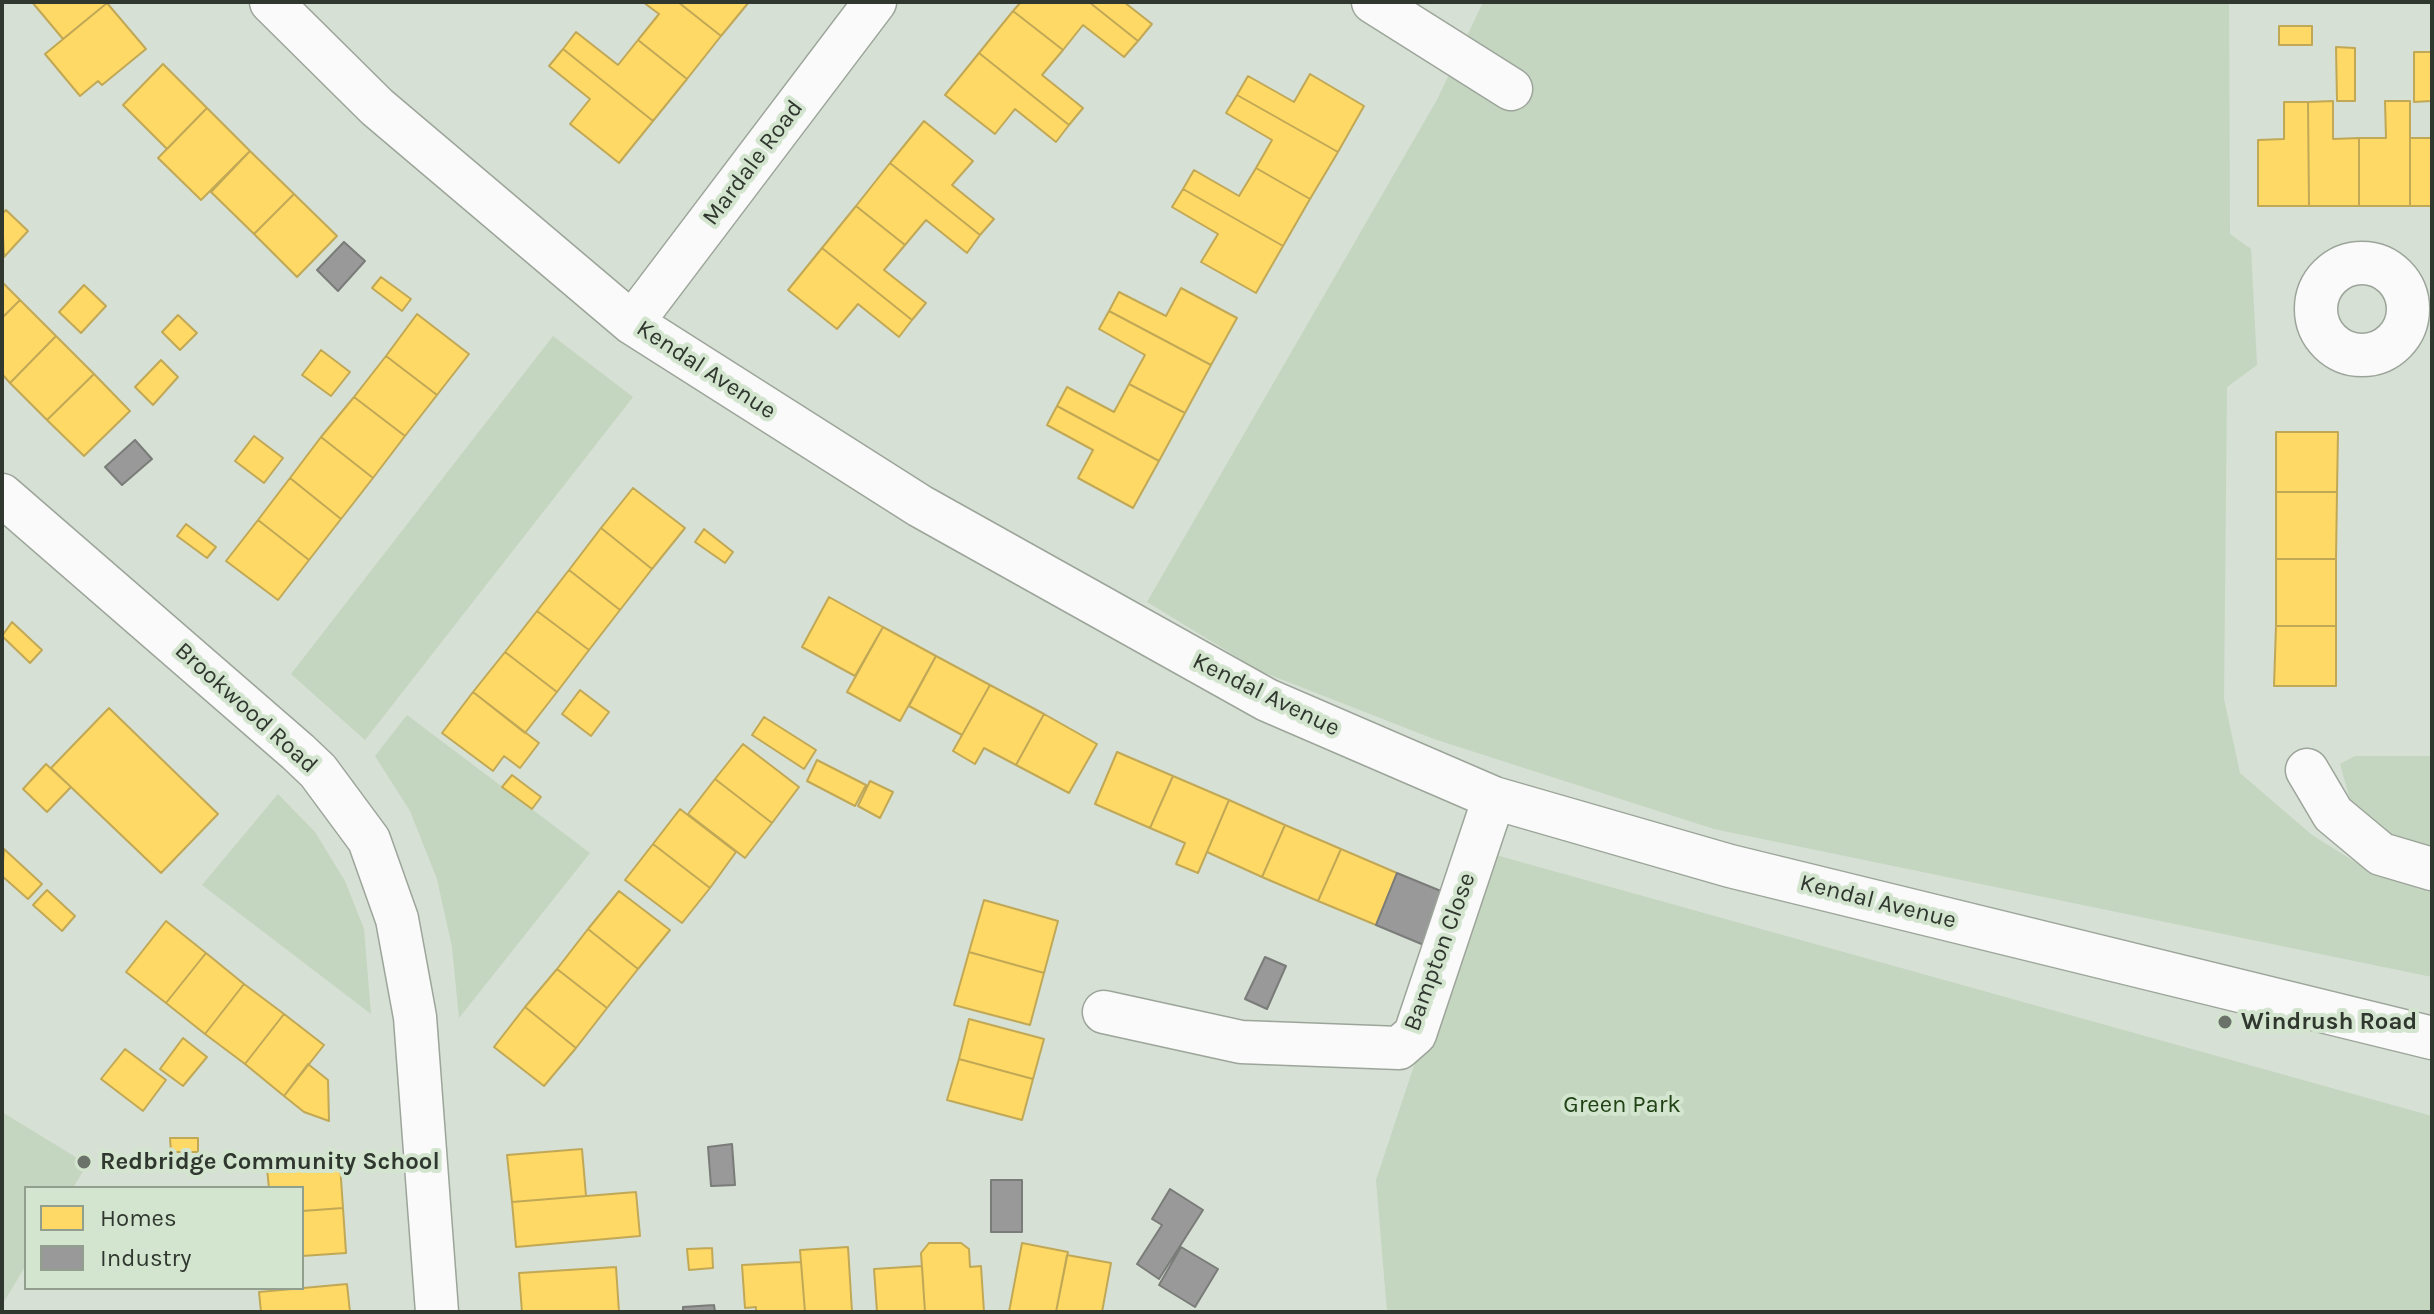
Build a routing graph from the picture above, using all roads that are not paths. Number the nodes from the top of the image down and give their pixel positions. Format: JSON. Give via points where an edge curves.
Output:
{"nodes":[{"id":1,"x":271,"y":2,"type":"edge"},
{"id":2,"x":875,"y":2,"type":"edge"},
{"id":3,"x":1373,"y":2,"type":"edge"},
{"id":4,"x":1511,"y":89,"type":"dead end"},
{"id":5,"x":632,"y":323,"type":"junction"},
{"id":6,"x":2,"y":495,"type":"edge"},
{"id":7,"x":2307,"y":770,"type":"dead end"},
{"id":8,"x":1494,"y":798,"type":"junction"},
{"id":9,"x":2432,"y":869,"type":"edge"},
{"id":10,"x":1104,"y":1012,"type":"dead end"},
{"id":11,"x":2432,"y":1038,"type":"edge"},
{"id":12,"x":437,"y":1312,"type":"edge"}],
"edges":[{"from":1,"to":5,"type":"street","name":"Kendal Avenue","via":[[377,107]]},
{"from":2,"to":5,"type":"street","name":"Mardale Road"},
{"from":3,"to":4,"type":"street"},
{"from":5,"to":8,"type":"street","name":"Kendal Avenue","via":[[920,506],[1267,700]]},
{"from":6,"to":12,"type":"street","name":"Brookwood Road","via":[[298,752],[369,840],[397,919],[415,1017]]},
{"from":7,"to":9,"type":"street","via":[[2333,814],[2381,854]]},
{"from":8,"to":10,"type":"street","name":"Bampton Close","via":[[1415,1034],[1399,1048],[1241,1042]]},
{"from":8,"to":11,"type":"street","name":"Kendal Avenue","via":[[1730,866]]}]}
